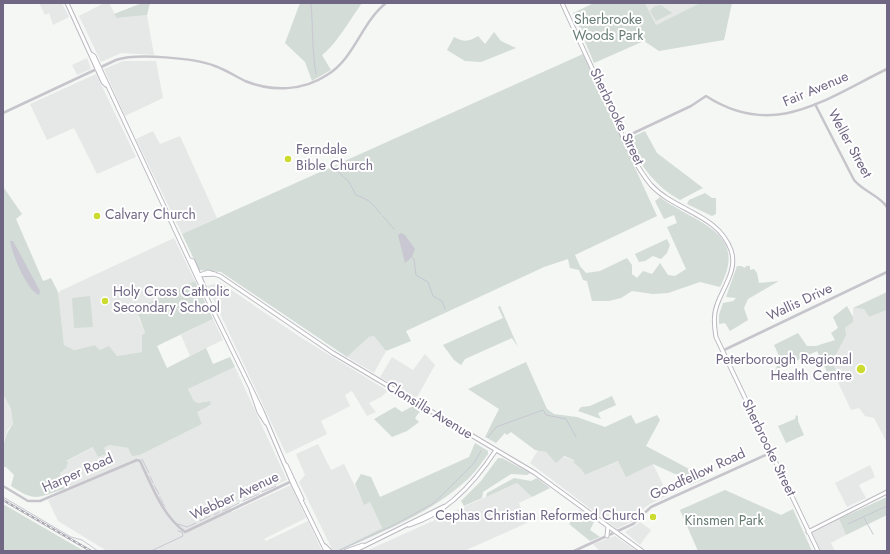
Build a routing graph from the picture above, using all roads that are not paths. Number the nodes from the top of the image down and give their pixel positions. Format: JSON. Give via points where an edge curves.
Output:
{"nodes":[{"id":1,"x":67,"y":3,"type":"edge"},
{"id":2,"x":386,"y":3,"type":"edge"},
{"id":3,"x":562,"y":3,"type":"edge"},
{"id":4,"x":98,"y":68,"type":"junction"},
{"id":5,"x":887,"y":69,"type":"edge"},
{"id":6,"x":815,"y":104,"type":"junction"},
{"id":7,"x":3,"y":113,"type":"edge"},
{"id":8,"x":623,"y":138,"type":"junction"},
{"id":9,"x":887,"y":207,"type":"edge"},
{"id":10,"x":887,"y":272,"type":"edge"},
{"id":11,"x":198,"y":276,"type":"junction"},
{"id":12,"x":722,"y":351,"type":"junction"},
{"id":13,"x":488,"y":445,"type":"junction"},
{"id":14,"x":496,"y":450,"type":"junction"},
{"id":15,"x":770,"y":453,"type":"junction"},
{"id":16,"x":502,"y":454,"type":"junction"},
{"id":17,"x":489,"y":460,"type":"junction"},
{"id":18,"x":293,"y":481,"type":"junction"},
{"id":19,"x":3,"y":486,"type":"edge"},
{"id":20,"x":887,"y":492,"type":"edge"},
{"id":21,"x":608,"y":526,"type":"junction"},
{"id":22,"x":808,"y":531,"type":"junction"},
{"id":23,"x":185,"y":532,"type":"joint"},
{"id":24,"x":617,"y":532,"type":"junction"},
{"id":25,"x":608,"y":536,"type":"junction"},
{"id":26,"x":324,"y":544,"type":"junction"},
{"id":27,"x":363,"y":545,"type":"junction"},
{"id":28,"x":326,"y":551,"type":"edge"},
{"id":29,"x":330,"y":551,"type":"edge"},
{"id":30,"x":346,"y":551,"type":"edge"},
{"id":31,"x":354,"y":551,"type":"edge"},
{"id":32,"x":574,"y":551,"type":"edge"},
{"id":33,"x":642,"y":551,"type":"edge"},
{"id":34,"x":818,"y":551,"type":"edge"}],
"edges":[{"from":1,"to":4,"type":"main road"},
{"from":2,"to":4,"type":"street","via":[[368,22],[343,62],[328,75],[298,87],[267,88],[214,65],[187,60],[128,57]]},
{"from":3,"to":8,"type":"main road","name":"Sherbrooke Street"},
{"from":4,"to":7,"type":"street"},
{"from":4,"to":11,"type":"main road"},
{"from":5,"to":6,"type":"street","name":"Fair Avenue"},
{"from":6,"to":8,"type":"street","name":"Fair Avenue","via":[[794,113],[765,116],[716,103],[706,96],[692,106]]},
{"from":6,"to":9,"type":"street","name":"Weller Street","via":[[854,180]]},
{"from":8,"to":12,"type":"main road","name":"Sherbrooke Street","via":[[636,164],[652,186],[675,203],[711,223],[727,241],[732,252],[733,264],[717,305],[714,325]]},
{"from":10,"to":12,"type":"street","name":"Wallis Drive"},
{"from":11,"to":13,"type":"main road","name":"Clonsilla Avenue","via":[[205,272],[215,274],[318,344]]},
{"from":11,"to":18,"type":"main road"},
{"from":12,"to":15,"type":"main road","name":"Sherbrooke Street"},
{"from":13,"to":14,"type":"main road","name":"Clonsilla Avenue"},
{"from":13,"to":17,"type":"main road","via":[[491,452]]},
{"from":14,"to":16,"type":"main road","name":"Clonsilla Avenue"},
{"from":14,"to":17,"type":"main road"},
{"from":15,"to":22,"type":"main road","name":"Sherbrooke Street"},
{"from":15,"to":24,"type":"street","name":"Goodfellow Road","via":[[650,507],[636,522]]},
{"from":16,"to":17,"type":"main road"},
{"from":16,"to":21,"type":"main road","name":"Clonsilla Avenue","via":[[540,476]]},
{"from":17,"to":27,"type":"main road","via":[[468,486],[445,506]]},
{"from":18,"to":23,"type":"street","name":"Webber Avenue"},
{"from":18,"to":26,"type":"main road"},
{"from":19,"to":23,"type":"street","name":"Harper Road","via":[[28,501],[40,501],[135,460],[140,461],[166,513],[172,522]]},
{"from":20,"to":22,"type":"main road"},
{"from":21,"to":24,"type":"main road","name":"Clonsilla Avenue"},
{"from":21,"to":25,"type":"main road"},
{"from":22,"to":34,"type":"main road","name":"Sherbrooke Street"},
{"from":24,"to":25,"type":"street","name":"Goodfellow Road"},
{"from":24,"to":33,"type":"main road","name":"Clonsilla Avenue"},
{"from":25,"to":32,"type":"street","name":"Goodfellow Road"},
{"from":26,"to":28,"type":"main road"},
{"from":26,"to":29,"type":"main road"},
{"from":27,"to":30,"type":"main road"},
{"from":27,"to":31,"type":"main road"}]}
